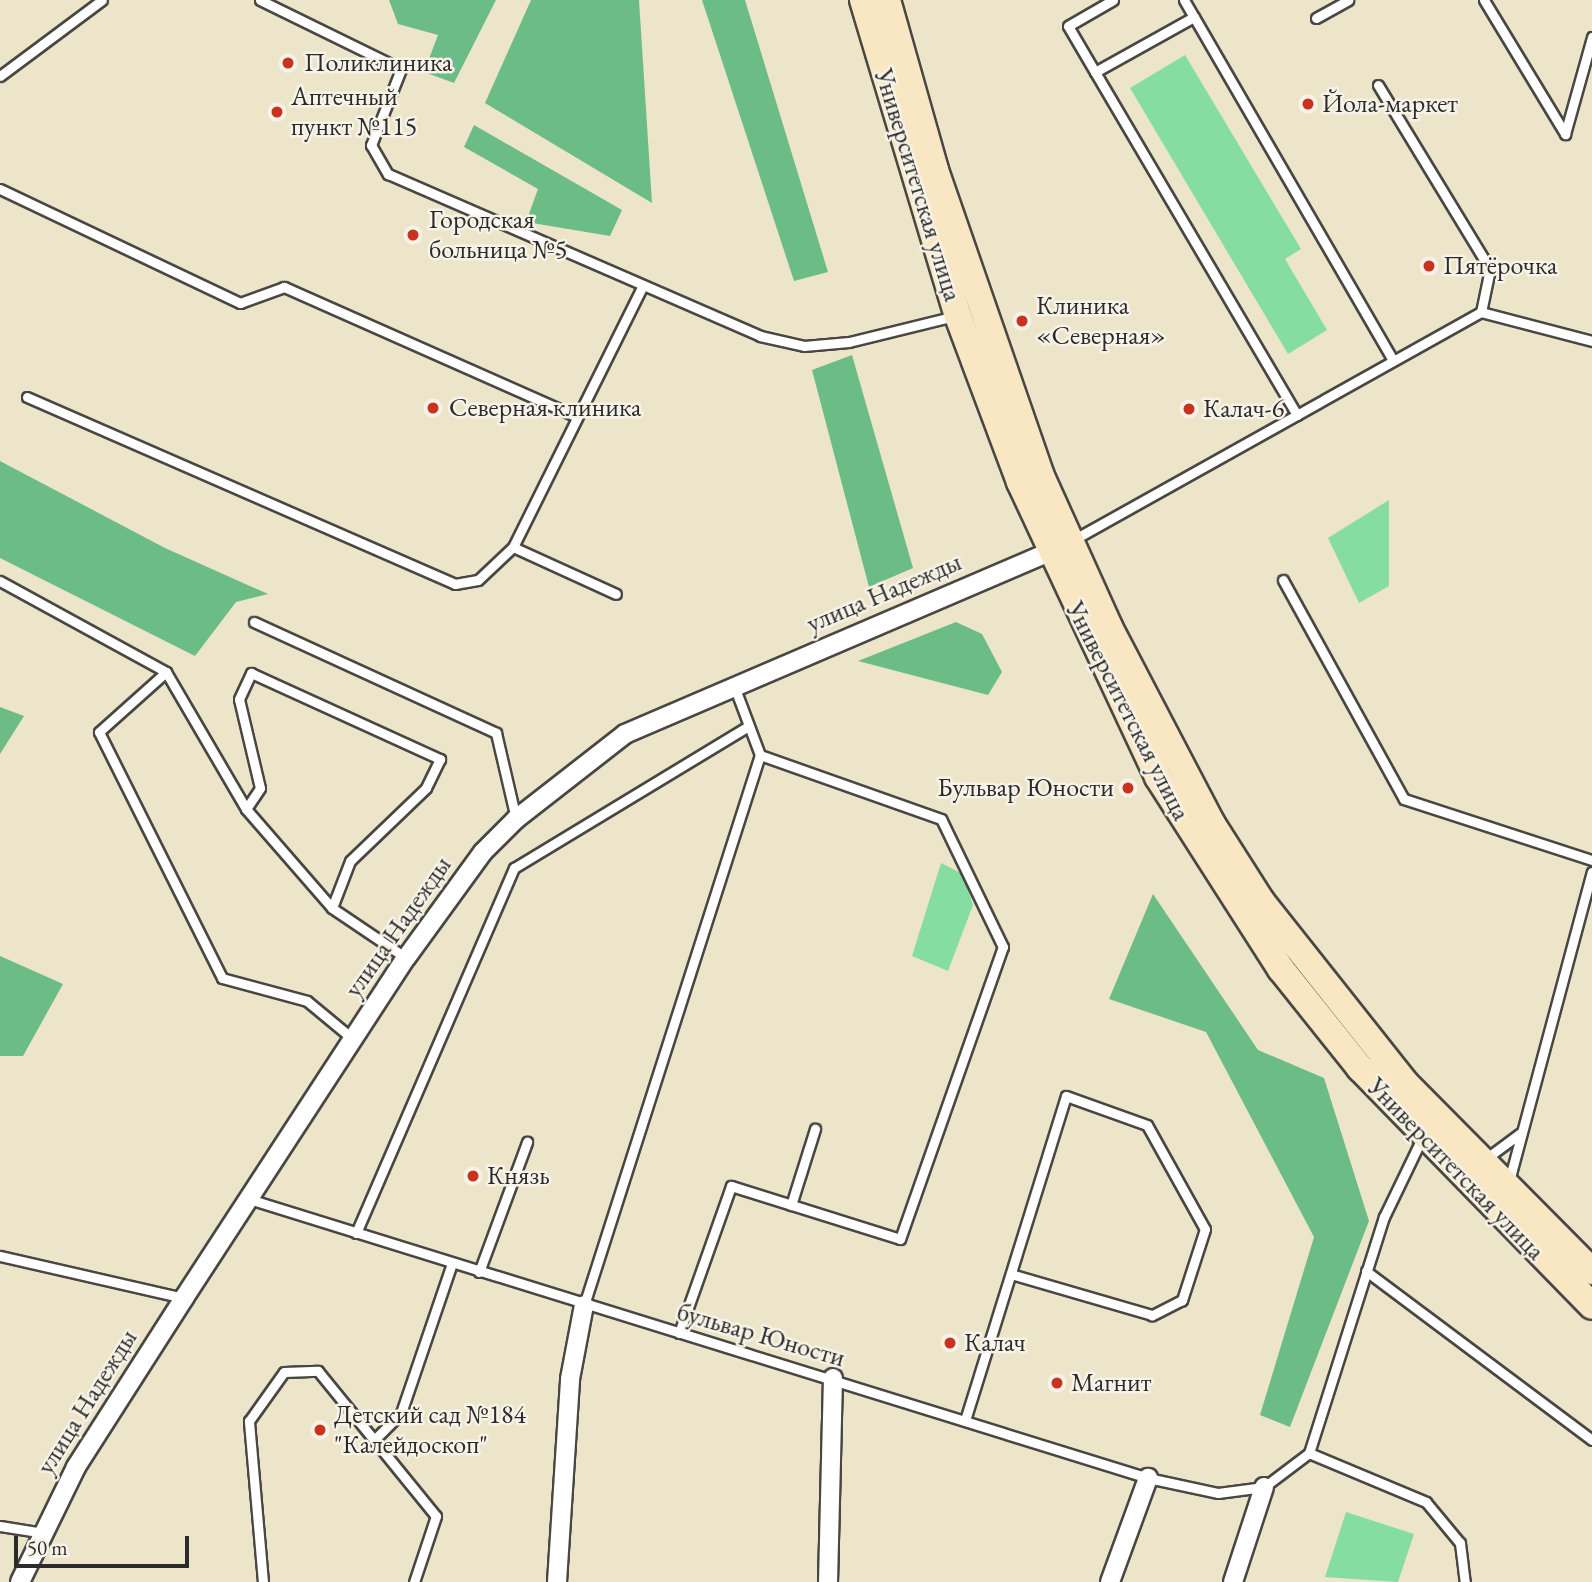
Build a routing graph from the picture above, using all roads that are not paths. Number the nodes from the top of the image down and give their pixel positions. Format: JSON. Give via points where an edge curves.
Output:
{"nodes":[{"id":1,"x":102,"y":0,"type":"edge"},
{"id":2,"x":260,"y":0,"type":"edge"},
{"id":3,"x":863,"y":0,"type":"edge"},
{"id":4,"x":887,"y":0,"type":"edge"},
{"id":5,"x":1113,"y":0,"type":"edge"},
{"id":6,"x":1184,"y":0,"type":"edge"},
{"id":7,"x":1348,"y":0,"type":"edge"},
{"id":8,"x":1485,"y":0,"type":"edge"},
{"id":9,"x":1194,"y":17,"type":"junction"},
{"id":10,"x":1316,"y":18,"type":"dead end"},
{"id":11,"x":1592,"y":37,"type":"edge"},
{"id":12,"x":1096,"y":72,"type":"junction"},
{"id":13,"x":0,"y":76,"type":"edge"},
{"id":14,"x":1378,"y":85,"type":"dead end"},
{"id":15,"x":0,"y":190,"type":"edge"},
{"id":16,"x":643,"y":285,"type":"junction"},
{"id":17,"x":1481,"y":312,"type":"junction"},
{"id":18,"x":958,"y":316,"type":"junction"},
{"id":19,"x":1592,"y":341,"type":"edge"},
{"id":20,"x":1392,"y":359,"type":"junction"},
{"id":21,"x":27,"y":397,"type":"dead end"},
{"id":22,"x":1297,"y":415,"type":"junction"},
{"id":23,"x":575,"y":416,"type":"junction"},
{"id":24,"x":513,"y":547,"type":"junction"},
{"id":25,"x":1060,"y":547,"type":"junction"},
{"id":26,"x":1283,"y":580,"type":"dead end"},
{"id":27,"x":1,"y":582,"type":"edge"},
{"id":28,"x":616,"y":594,"type":"dead end"},
{"id":29,"x":254,"y":622,"type":"dead end"},
{"id":30,"x":166,"y":672,"type":"junction"},
{"id":31,"x":734,"y":686,"type":"junction"},
{"id":32,"x":747,"y":727,"type":"junction"},
{"id":33,"x":760,"y":755,"type":"junction"},
{"id":34,"x":246,"y":808,"type":"junction"},
{"id":35,"x":516,"y":818,"type":"junction"},
{"id":36,"x":1592,"y":860,"type":"edge"},
{"id":37,"x":1592,"y":872,"type":"edge"},
{"id":38,"x":332,"y":908,"type":"junction"},
{"id":39,"x":406,"y":958,"type":"junction"},
{"id":40,"x":353,"y":1039,"type":"junction"},
{"id":41,"x":815,"y":1129,"type":"dead end"},
{"id":42,"x":1431,"y":1129,"type":"junction"},
{"id":43,"x":1519,"y":1134,"type":"junction"},
{"id":44,"x":527,"y":1142,"type":"dead end"},
{"id":45,"x":1471,"y":1172,"type":"junction"},
{"id":46,"x":249,"y":1199,"type":"junction"},
{"id":47,"x":1498,"y":1199,"type":"junction"},
{"id":48,"x":792,"y":1205,"type":"junction"},
{"id":49,"x":356,"y":1233,"type":"junction"},
{"id":50,"x":0,"y":1256,"type":"edge"},
{"id":51,"x":453,"y":1263,"type":"junction"},
{"id":52,"x":1366,"y":1271,"type":"junction"},
{"id":53,"x":1592,"y":1271,"type":"edge"},
{"id":54,"x":479,"y":1272,"type":"junction"},
{"id":55,"x":1011,"y":1274,"type":"junction"},
{"id":56,"x":184,"y":1298,"type":"junction"},
{"id":57,"x":584,"y":1305,"type":"junction"},
{"id":58,"x":1592,"y":1306,"type":"edge"},
{"id":59,"x":679,"y":1333,"type":"junction"},
{"id":60,"x":833,"y":1378,"type":"junction"},
{"id":61,"x":966,"y":1417,"type":"junction"},
{"id":62,"x":374,"y":1440,"type":"junction"},
{"id":63,"x":1592,"y":1440,"type":"edge"},
{"id":64,"x":1309,"y":1453,"type":"junction"},
{"id":65,"x":1148,"y":1478,"type":"junction"},
{"id":66,"x":1264,"y":1487,"type":"junction"},
{"id":67,"x":0,"y":1526,"type":"edge"},
{"id":68,"x":39,"y":1532,"type":"junction"},
{"id":69,"x":20,"y":1582,"type":"edge"},
{"id":70,"x":263,"y":1582,"type":"edge"},
{"id":71,"x":414,"y":1582,"type":"edge"},
{"id":72,"x":557,"y":1582,"type":"edge"},
{"id":73,"x":828,"y":1582,"type":"edge"},
{"id":74,"x":1110,"y":1582,"type":"edge"},
{"id":75,"x":1233,"y":1582,"type":"edge"},
{"id":76,"x":1465,"y":1582,"type":"edge"}],
"edges":[{"from":1,"to":13,"type":"lane"},
{"from":2,"to":16,"type":"lane","via":[[401,69],[371,145],[388,174]]},
{"from":3,"to":18,"type":"main road","name":"Университетская улица"},
{"from":4,"to":25,"type":"main road","name":"Университетская улица"},
{"from":5,"to":12,"type":"lane","via":[[1068,26]]},
{"from":6,"to":9,"type":"lane"},
{"from":7,"to":10,"type":"lane"},
{"from":8,"to":11,"type":"lane","via":[[1565,134]]},
{"from":9,"to":12,"type":"lane"},
{"from":9,"to":20,"type":"lane"},
{"from":12,"to":22,"type":"lane"},
{"from":14,"to":17,"type":"lane","via":[[1490,269]]},
{"from":15,"to":23,"type":"lane","via":[[240,303],[284,288]]},
{"from":16,"to":18,"type":"lane","via":[[760,336],[804,346]]},
{"from":16,"to":23,"type":"lane"},
{"from":17,"to":19,"type":"lane"},
{"from":17,"to":20,"type":"lane"},
{"from":18,"to":25,"type":"main road","name":"Университетская улица"},
{"from":20,"to":22,"type":"lane"},
{"from":21,"to":24,"type":"lane","via":[[435,580],[455,584],[478,580]]},
{"from":22,"to":25,"type":"lane"},
{"from":23,"to":24,"type":"lane"},
{"from":24,"to":28,"type":"lane"},
{"from":25,"to":31,"type":"street","name":"улица Надежды"},
{"from":25,"to":42,"type":"main road","name":"Университетская улица","via":[[1158,777],[1213,869],[1281,969]]},
{"from":26,"to":36,"type":"lane","via":[[1404,799]]},
{"from":27,"to":30,"type":"lane"},
{"from":29,"to":35,"type":"lane","via":[[496,733]]},
{"from":30,"to":34,"type":"lane"},
{"from":30,"to":40,"type":"lane","via":[[99,732],[222,978],[307,1001]]},
{"from":31,"to":32,"type":"lane"},
{"from":31,"to":35,"type":"street","name":"улица Надежды","via":[[625,734]]},
{"from":32,"to":33,"type":"lane"},
{"from":32,"to":49,"type":"lane","via":[[514,868]]},
{"from":33,"to":48,"type":"lane","via":[[941,819],[1003,947],[900,1239]]},
{"from":33,"to":57,"type":"lane"},
{"from":34,"to":38,"type":"lane"},
{"from":34,"to":38,"type":"lane","via":[[260,788],[239,699],[251,673],[440,759],[426,788],[351,862]]},
{"from":35,"to":39,"type":"street","name":"улица Надежды","via":[[483,852]]},
{"from":37,"to":43,"type":"lane"},
{"from":38,"to":39,"type":"lane"},
{"from":39,"to":40,"type":"street","name":"улица Надежды"},
{"from":40,"to":46,"type":"street","name":"улица Надежды"},
{"from":41,"to":48,"type":"lane"},
{"from":42,"to":45,"type":"main road","name":"Университетская улица"},
{"from":42,"to":52,"type":"lane","via":[[1400,1175]]},
{"from":43,"to":45,"type":"lane"},
{"from":43,"to":47,"type":"lane"},
{"from":44,"to":54,"type":"lane"},
{"from":45,"to":47,"type":"main road","name":"Университетская улица"},
{"from":46,"to":49,"type":"lane","name":"бульвар Юности"},
{"from":46,"to":56,"type":"street","name":"улица Надежды"},
{"from":47,"to":53,"type":"main road","name":"Университетская улица"},
{"from":47,"to":58,"type":"main road","name":"Университетская улица"},
{"from":48,"to":59,"type":"lane","via":[[731,1186]]},
{"from":49,"to":51,"type":"lane","name":"бульвар Юности"},
{"from":50,"to":56,"type":"lane"},
{"from":51,"to":54,"type":"lane","name":"бульвар Юности"},
{"from":51,"to":62,"type":"lane","via":[[401,1413]]},
{"from":52,"to":63,"type":"lane"},
{"from":52,"to":64,"type":"lane"},
{"from":54,"to":57,"type":"lane","name":"бульвар Юности"},
{"from":55,"to":55,"type":"lane","via":[[1066,1096],[1147,1125],[1205,1229],[1181,1300],[1152,1315]]},
{"from":55,"to":61,"type":"lane"},
{"from":56,"to":68,"type":"street","name":"улица Надежды"},
{"from":57,"to":59,"type":"lane","name":"бульвар Юности"},
{"from":57,"to":72,"type":"street","via":[[570,1380]]},
{"from":59,"to":60,"type":"lane","name":"бульвар Юности"},
{"from":60,"to":61,"type":"lane","name":"бульвар Юности"},
{"from":60,"to":73,"type":"street"},
{"from":61,"to":65,"type":"lane","name":"бульвар Юности"},
{"from":62,"to":70,"type":"lane","via":[[318,1371],[284,1372],[249,1421]]},
{"from":62,"to":71,"type":"lane","via":[[436,1516]]},
{"from":64,"to":66,"type":"lane"},
{"from":64,"to":76,"type":"lane","via":[[1426,1502],[1460,1543]]},
{"from":65,"to":66,"type":"lane","name":"бульвар Юности","via":[[1218,1493]]},
{"from":65,"to":74,"type":"street"},
{"from":66,"to":75,"type":"street"},
{"from":67,"to":68,"type":"lane"},
{"from":68,"to":69,"type":"street","name":"улица Надежды"}]}
